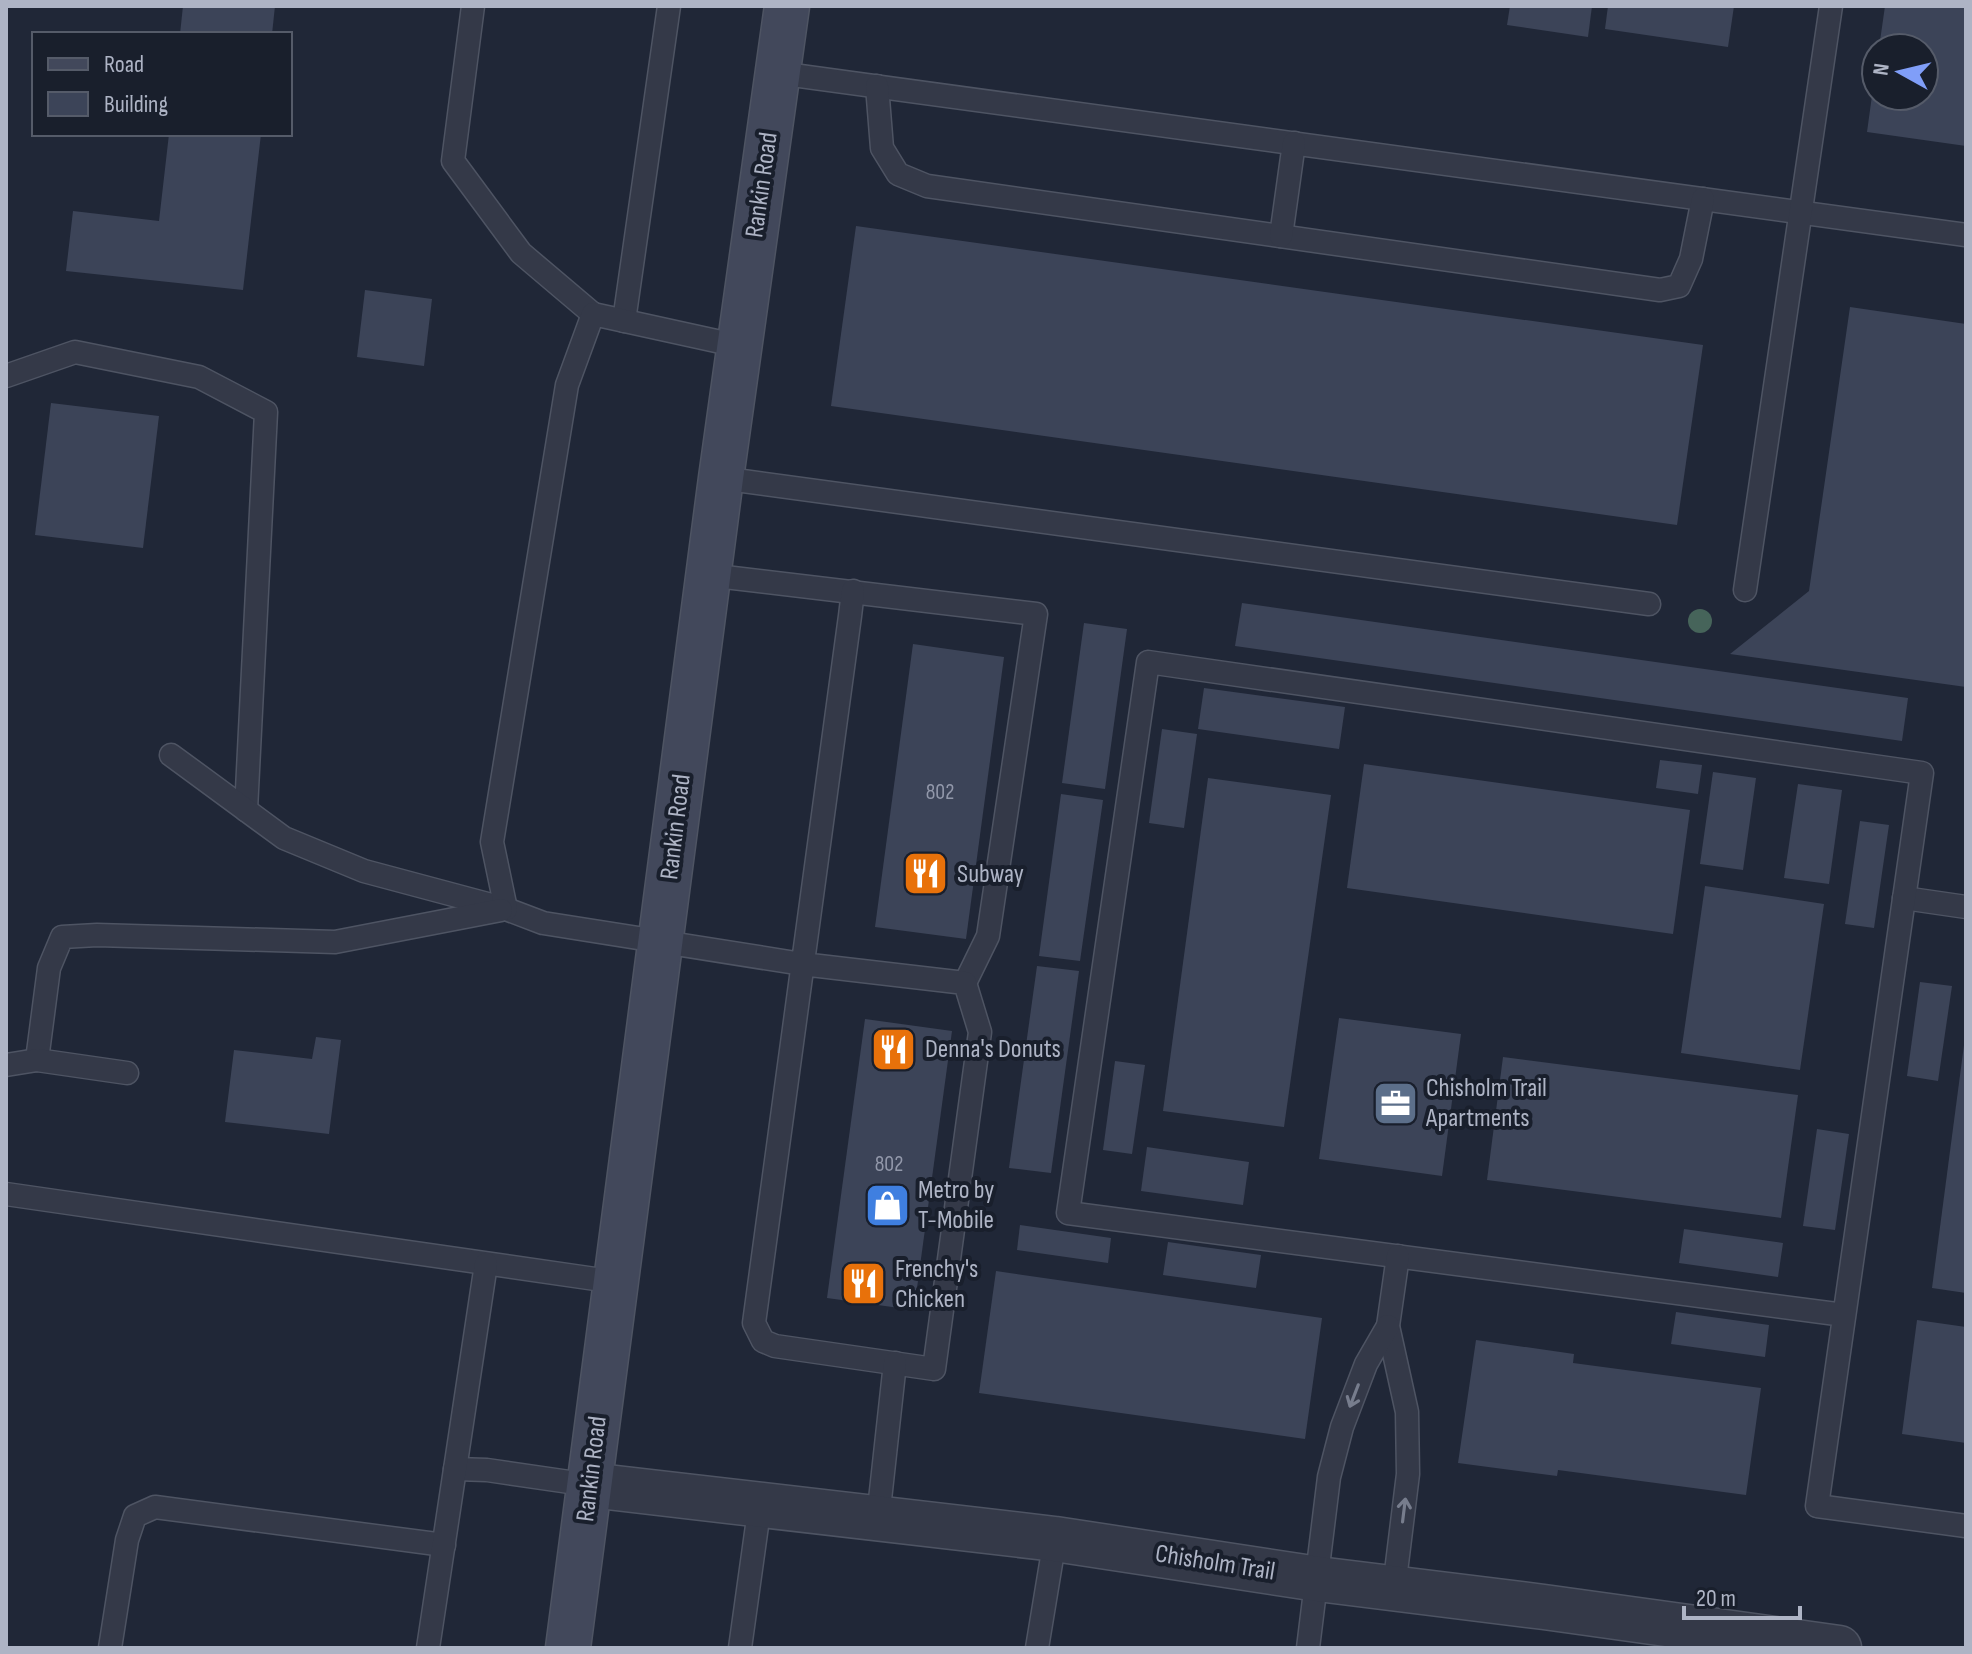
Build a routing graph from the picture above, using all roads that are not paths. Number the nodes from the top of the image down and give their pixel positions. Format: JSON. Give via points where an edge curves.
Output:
{"nodes":[{"id":1,"x":473,"y":6,"type":"edge"},
{"id":2,"x":669,"y":6,"type":"edge"},
{"id":3,"x":787,"y":6,"type":"edge"},
{"id":4,"x":1831,"y":6,"type":"edge"},
{"id":5,"x":778,"y":73,"type":"junction"},
{"id":6,"x":877,"y":86,"type":"junction"},
{"id":7,"x":1294,"y":143,"type":"junction"},
{"id":8,"x":1703,"y":199,"type":"junction"},
{"id":9,"x":1800,"y":213,"type":"junction"},
{"id":10,"x":1966,"y":235,"type":"edge"},
{"id":11,"x":1281,"y":236,"type":"junction"},
{"id":12,"x":593,"y":314,"type":"junction"},
{"id":13,"x":624,"y":321,"type":"junction"},
{"id":14,"x":739,"y":346,"type":"junction"},
{"id":15,"x":6,"y":376,"type":"edge"},
{"id":16,"x":721,"y":478,"type":"junction"},
{"id":17,"x":708,"y":575,"type":"junction"},
{"id":18,"x":1745,"y":590,"type":"dead end"},
{"id":19,"x":853,"y":591,"type":"junction"},
{"id":20,"x":1649,"y":604,"type":"dead end"},
{"id":21,"x":171,"y":755,"type":"dead end"},
{"id":22,"x":246,"y":810,"type":"junction"},
{"id":23,"x":1904,"y":898,"type":"junction"},
{"id":24,"x":1966,"y":907,"type":"edge"},
{"id":25,"x":506,"y":909,"type":"junction"},
{"id":26,"x":661,"y":941,"type":"junction"},
{"id":27,"x":802,"y":964,"type":"junction"},
{"id":28,"x":965,"y":983,"type":"junction"},
{"id":29,"x":37,"y":1060,"type":"junction"},
{"id":30,"x":6,"y":1065,"type":"edge"},
{"id":31,"x":127,"y":1073,"type":"dead end"},
{"id":32,"x":6,"y":1194,"type":"edge"},
{"id":33,"x":1398,"y":1256,"type":"junction"},
{"id":34,"x":486,"y":1264,"type":"junction"},
{"id":35,"x":616,"y":1282,"type":"junction"},
{"id":36,"x":1844,"y":1315,"type":"junction"},
{"id":37,"x":1388,"y":1326,"type":"junction"},
{"id":38,"x":895,"y":1363,"type":"junction"},
{"id":39,"x":455,"y":1469,"type":"junction"},
{"id":40,"x":590,"y":1485,"type":"junction"},
{"id":41,"x":760,"y":1504,"type":"junction"},
{"id":42,"x":878,"y":1518,"type":"junction"},
{"id":43,"x":1966,"y":1526,"type":"edge"},
{"id":44,"x":1055,"y":1539,"type":"junction"},
{"id":45,"x":444,"y":1545,"type":"junction"},
{"id":46,"x":1318,"y":1579,"type":"junction"},
{"id":47,"x":1394,"y":1588,"type":"junction"},
{"id":48,"x":1681,"y":1637,"type":"edge"},
{"id":49,"x":110,"y":1648,"type":"edge"},
{"id":50,"x":428,"y":1648,"type":"edge"},
{"id":51,"x":568,"y":1648,"type":"edge"},
{"id":52,"x":740,"y":1648,"type":"edge"},
{"id":53,"x":1037,"y":1648,"type":"edge"},
{"id":54,"x":1308,"y":1648,"type":"edge"},
{"id":55,"x":1839,"y":1648,"type":"edge"}],
"edges":[{"from":1,"to":12,"type":"lane","via":[[453,161],[521,253]]},
{"from":2,"to":13,"type":"lane"},
{"from":3,"to":5,"type":"main road","name":"Rankin Road"},
{"from":4,"to":9,"type":"lane"},
{"from":5,"to":6,"type":"lane"},
{"from":5,"to":14,"type":"main road","name":"Rankin Road"},
{"from":6,"to":7,"type":"lane"},
{"from":6,"to":11,"type":"lane","via":[[882,148],[898,174],[927,186]]},
{"from":7,"to":8,"type":"lane"},
{"from":7,"to":11,"type":"lane"},
{"from":8,"to":9,"type":"lane"},
{"from":8,"to":11,"type":"lane","via":[[1691,259],[1679,286],[1660,290]]},
{"from":9,"to":10,"type":"lane"},
{"from":9,"to":18,"type":"lane"},
{"from":12,"to":13,"type":"lane"},
{"from":12,"to":25,"type":"lane","via":[[567,385],[492,842]]},
{"from":13,"to":14,"type":"lane"},
{"from":14,"to":16,"type":"main road","name":"Rankin Road"},
{"from":15,"to":22,"type":"lane","via":[[75,352],[199,377],[266,412]]},
{"from":16,"to":17,"type":"main road","name":"Rankin Road"},
{"from":16,"to":20,"type":"lane"},
{"from":17,"to":19,"type":"lane"},
{"from":17,"to":26,"type":"main road","name":"Rankin Road"},
{"from":19,"to":27,"type":"lane"},
{"from":19,"to":28,"type":"lane","via":[[1036,614],[988,936]]},
{"from":21,"to":22,"type":"lane"},
{"from":22,"to":25,"type":"lane","via":[[284,838],[364,871]]},
{"from":23,"to":24,"type":"lane"},
{"from":23,"to":33,"type":"lane","via":[[1922,773],[1148,662],[1068,1213]]},
{"from":23,"to":36,"type":"lane"},
{"from":25,"to":26,"type":"lane","via":[[543,923]]},
{"from":25,"to":29,"type":"lane","via":[[335,942],[62,937],[49,968]]},
{"from":26,"to":27,"type":"lane"},
{"from":26,"to":35,"type":"main road","name":"Rankin Road"},
{"from":27,"to":28,"type":"lane"},
{"from":27,"to":38,"type":"lane","via":[[754,1323],[763,1341],[775,1346]]},
{"from":28,"to":38,"type":"lane","via":[[980,1032],[934,1369]]},
{"from":29,"to":30,"type":"lane"},
{"from":29,"to":31,"type":"lane"},
{"from":32,"to":34,"type":"lane"},
{"from":33,"to":36,"type":"lane"},
{"from":33,"to":37,"type":"lane"},
{"from":34,"to":35,"type":"lane"},
{"from":34,"to":39,"type":"lane"},
{"from":35,"to":40,"type":"main road","name":"Rankin Road"},
{"from":36,"to":43,"type":"lane","via":[[1817,1506]]},
{"from":37,"to":46,"type":"lane","one_way":true,"via":[[1366,1364],[1342,1427],[1329,1477]]},
{"from":47,"to":37,"type":"lane","one_way":true,"via":[[1408,1474],[1407,1412]]},
{"from":38,"to":42,"type":"lane"},
{"from":39,"to":40,"type":"lane"},
{"from":39,"to":45,"type":"lane"},
{"from":40,"to":41,"type":"street","name":"Chisholm Trail"},
{"from":40,"to":51,"type":"main road","name":"Rankin Road"},
{"from":41,"to":42,"type":"street","name":"Chisholm Trail"},
{"from":41,"to":52,"type":"lane"},
{"from":42,"to":44,"type":"street","name":"Chisholm Trail"},
{"from":44,"to":46,"type":"street","name":"Chisholm Trail"},
{"from":44,"to":53,"type":"lane"},
{"from":45,"to":49,"type":"lane","via":[[155,1507],[135,1516],[127,1540]]},
{"from":45,"to":50,"type":"lane"},
{"from":46,"to":47,"type":"street","name":"Chisholm Trail"},
{"from":46,"to":54,"type":"lane"},
{"from":47,"to":48,"type":"street","name":"Chisholm Trail"},
{"from":48,"to":55,"type":"street","name":"Chisholm Trail"}]}
